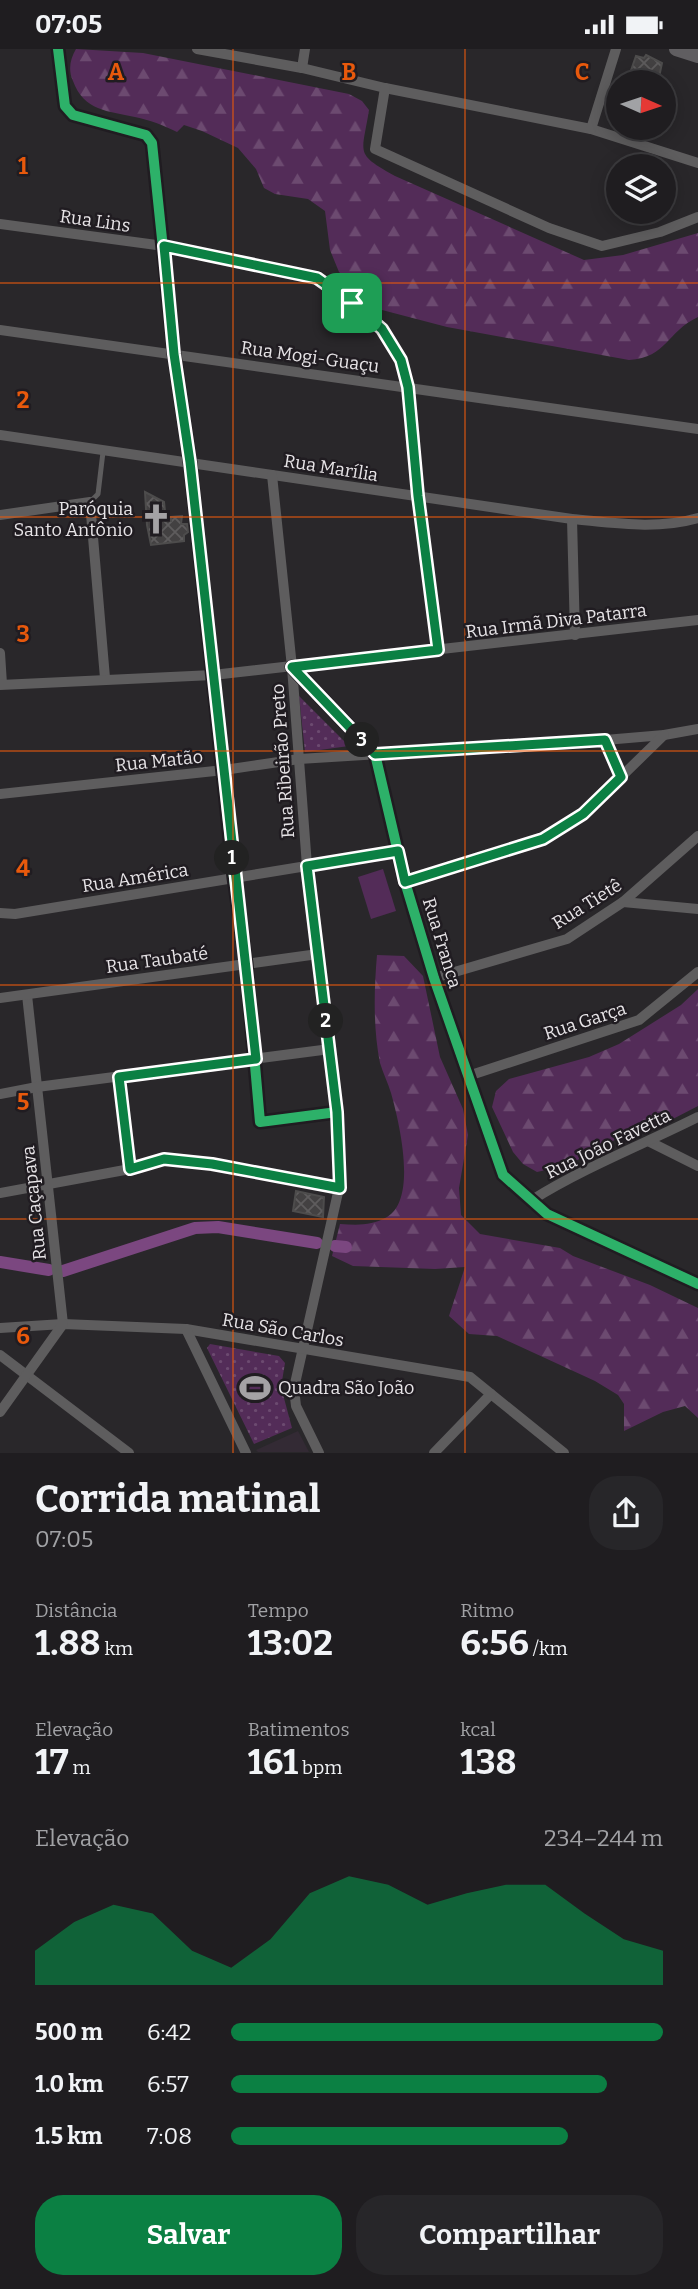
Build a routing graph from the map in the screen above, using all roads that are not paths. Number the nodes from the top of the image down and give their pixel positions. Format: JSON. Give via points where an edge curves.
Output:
{"nodes":[{"id":1,"x":58,"y":49,"type":"edge"},
{"id":2,"x":197,"y":49,"type":"edge"},
{"id":3,"x":305,"y":49,"type":"edge"},
{"id":4,"x":616,"y":49,"type":"edge"},
{"id":5,"x":676,"y":49,"type":"edge"},
{"id":6,"x":698,"y":56,"type":"edge"},
{"id":7,"x":302,"y":68,"type":"junction"},
{"id":8,"x":385,"y":88,"type":"junction"},
{"id":9,"x":591,"y":129,"type":"junction"},
{"id":10,"x":698,"y":163,"type":"edge"},
{"id":11,"x":698,"y":217,"type":"edge"},
{"id":12,"x":0,"y":224,"type":"edge"},
{"id":13,"x":164,"y":246,"type":"junction"},
{"id":14,"x":0,"y":330,"type":"edge"},
{"id":15,"x":174,"y":354,"type":"junction"},
{"id":16,"x":408,"y":387,"type":"junction"},
{"id":17,"x":698,"y":429,"type":"edge"},
{"id":18,"x":0,"y":435,"type":"edge"},
{"id":19,"x":103,"y":452,"type":"junction"},
{"id":20,"x":190,"y":462,"type":"junction"},
{"id":21,"x":272,"y":475,"type":"junction"},
{"id":22,"x":418,"y":496,"type":"junction"},
{"id":23,"x":90,"y":502,"type":"junction"},
{"id":24,"x":0,"y":515,"type":"edge"},
{"id":25,"x":698,"y":518,"type":"edge"},
{"id":26,"x":572,"y":519,"type":"junction"},
{"id":27,"x":698,"y":620,"type":"edge"},
{"id":28,"x":575,"y":635,"type":"junction"},
{"id":29,"x":438,"y":650,"type":"junction"},
{"id":30,"x":0,"y":653,"type":"edge"},
{"id":31,"x":292,"y":667,"type":"junction"},
{"id":32,"x":213,"y":675,"type":"junction"},
{"id":33,"x":106,"y":678,"type":"junction"},
{"id":34,"x":1,"y":684,"type":"edge"},
{"id":35,"x":698,"y":729,"type":"edge"},
{"id":36,"x":664,"y":735,"type":"junction"},
{"id":37,"x":605,"y":740,"type":"junction"},
{"id":38,"x":375,"y":754,"type":"junction"},
{"id":39,"x":299,"y":759,"type":"junction"},
{"id":40,"x":224,"y":770,"type":"junction"},
{"id":41,"x":621,"y":777,"type":"junction"},
{"id":42,"x":0,"y":794,"type":"edge"},
{"id":43,"x":698,"y":836,"type":"edge"},
{"id":44,"x":398,"y":851,"type":"junction"},
{"id":45,"x":307,"y":866,"type":"junction"},
{"id":46,"x":234,"y":878,"type":"junction"},
{"id":47,"x":405,"y":882,"type":"junction"},
{"id":48,"x":623,"y":902,"type":"junction"},
{"id":49,"x":698,"y":909,"type":"edge"},
{"id":50,"x":0,"y":913,"type":"edge"},
{"id":51,"x":318,"y":954,"type":"junction"},
{"id":52,"x":246,"y":964,"type":"junction"},
{"id":53,"x":698,"y":972,"type":"edge"},
{"id":54,"x":434,"y":978,"type":"junction"},
{"id":55,"x":27,"y":995,"type":"junction"},
{"id":56,"x":0,"y":998,"type":"edge"},
{"id":57,"x":330,"y":1049,"type":"junction"},
{"id":58,"x":256,"y":1059,"type":"junction"},
{"id":59,"x":468,"y":1076,"type":"junction"},
{"id":60,"x":119,"y":1077,"type":"junction"},
{"id":61,"x":37,"y":1087,"type":"junction"},
{"id":62,"x":0,"y":1094,"type":"edge"},
{"id":63,"x":337,"y":1112,"type":"junction"},
{"id":64,"x":698,"y":1118,"type":"edge"},
{"id":65,"x":650,"y":1142,"type":"junction"},
{"id":66,"x":698,"y":1166,"type":"edge"},
{"id":67,"x":130,"y":1169,"type":"junction"},
{"id":68,"x":49,"y":1184,"type":"junction"},
{"id":69,"x":340,"y":1188,"type":"junction"},
{"id":70,"x":0,"y":1193,"type":"edge"},
{"id":71,"x":532,"y":1200,"type":"junction"},
{"id":72,"x":698,"y":1284,"type":"edge"},
{"id":73,"x":63,"y":1324,"type":"junction"},
{"id":74,"x":0,"y":1328,"type":"edge"},
{"id":75,"x":186,"y":1329,"type":"junction"},
{"id":76,"x":301,"y":1349,"type":"junction"},
{"id":77,"x":0,"y":1355,"type":"edge"},
{"id":78,"x":27,"y":1377,"type":"junction"},
{"id":79,"x":491,"y":1394,"type":"junction"},
{"id":80,"x":0,"y":1412,"type":"edge"},
{"id":81,"x":129,"y":1453,"type":"edge"},
{"id":82,"x":246,"y":1453,"type":"edge"},
{"id":83,"x":319,"y":1453,"type":"edge"},
{"id":84,"x":434,"y":1453,"type":"edge"},
{"id":85,"x":564,"y":1453,"type":"edge"}],
"edges":[{"from":1,"to":13,"type":"street","via":[[65,106],[73,115],[146,135],[152,143]]},
{"from":2,"to":7,"type":"street"},
{"from":3,"to":7,"type":"street"},
{"from":4,"to":9,"type":"street"},
{"from":5,"to":6,"type":"street"},
{"from":7,"to":8,"type":"street"},
{"from":8,"to":9,"type":"street"},
{"from":8,"to":11,"type":"street","via":[[374,149],[549,228],[602,246]]},
{"from":9,"to":10,"type":"street"},
{"from":12,"to":13,"type":"street","name":"Rua Lins"},
{"from":13,"to":15,"type":"street"},
{"from":13,"to":16,"type":"street","name":"Rua Lins","via":[[317,278],[382,329],[401,360]]},
{"from":14,"to":15,"type":"street","name":"Rua Mogi-Guaçu"},
{"from":15,"to":16,"type":"street","name":"Rua Mogi-Guaçu"},
{"from":15,"to":20,"type":"street"},
{"from":16,"to":17,"type":"street","name":"Rua Mogi-Guaçu"},
{"from":16,"to":22,"type":"street","name":"Rua Lins"},
{"from":18,"to":19,"type":"street","name":"Rua Marília"},
{"from":19,"to":20,"type":"street","name":"Rua Marília"},
{"from":19,"to":23,"type":"lane","via":[[97,494]]},
{"from":20,"to":21,"type":"street","name":"Rua Marília"},
{"from":20,"to":32,"type":"street"},
{"from":21,"to":22,"type":"street","name":"Rua Marília"},
{"from":21,"to":31,"type":"street","name":"Rua Ribeirão Preto"},
{"from":22,"to":26,"type":"street","name":"Rua Marília"},
{"from":22,"to":29,"type":"street","name":"Rua Lins"},
{"from":23,"to":24,"type":"street"},
{"from":23,"to":33,"type":"street"},
{"from":25,"to":26,"type":"street","name":"Rua Marília","via":[[647,526]]},
{"from":26,"to":28,"type":"street"},
{"from":27,"to":28,"type":"street","name":"Rua Irmã Diva Patarra"},
{"from":28,"to":29,"type":"street","name":"Rua Irmã Diva Patarra"},
{"from":29,"to":31,"type":"street","name":"Rua Irmã Diva Patarra"},
{"from":30,"to":34,"type":"street"},
{"from":31,"to":32,"type":"street","name":"Rua Irmã Diva Patarra"},
{"from":31,"to":38,"type":"street"},
{"from":31,"to":39,"type":"street","name":"Rua Ribeirão Preto"},
{"from":32,"to":33,"type":"street","name":"Rua Irmã Diva Patarra"},
{"from":32,"to":40,"type":"street"},
{"from":33,"to":34,"type":"street","name":"Rua Irmã Diva Patarra"},
{"from":35,"to":36,"type":"street","name":"Rua Matão"},
{"from":36,"to":37,"type":"street","name":"Rua Matão"},
{"from":36,"to":41,"type":"street"},
{"from":37,"to":38,"type":"street","name":"Rua Matão"},
{"from":37,"to":41,"type":"street"},
{"from":38,"to":39,"type":"street","name":"Rua Matão"},
{"from":38,"to":44,"type":"street","name":"Rua Franca"},
{"from":39,"to":40,"type":"street","name":"Rua Matão"},
{"from":39,"to":45,"type":"street","name":"Rua Ribeirão Preto"},
{"from":40,"to":42,"type":"street","name":"Rua Matão"},
{"from":40,"to":46,"type":"street"},
{"from":41,"to":47,"type":"street","via":[[583,814],[543,839]]},
{"from":43,"to":48,"type":"street","name":"Rua Tietê"},
{"from":44,"to":45,"type":"street","name":"Rua América"},
{"from":44,"to":47,"type":"street","name":"Rua Franca"},
{"from":45,"to":46,"type":"street","name":"Rua América"},
{"from":45,"to":51,"type":"street","name":"Rua Ribeirão Preto"},
{"from":46,"to":50,"type":"street","name":"Rua América"},
{"from":46,"to":52,"type":"street"},
{"from":47,"to":54,"type":"street","name":"Rua Franca"},
{"from":48,"to":49,"type":"street"},
{"from":48,"to":54,"type":"street","name":"Rua Tietê","via":[[567,939]]},
{"from":51,"to":52,"type":"street","name":"Rua Taubaté"},
{"from":51,"to":57,"type":"street","name":"Rua Ribeirão Preto"},
{"from":52,"to":55,"type":"street","name":"Rua Taubaté"},
{"from":52,"to":58,"type":"street"},
{"from":53,"to":59,"type":"street","name":"Rua Garça","via":[[639,1020]]},
{"from":54,"to":59,"type":"street","name":"Rua Franca"},
{"from":55,"to":56,"type":"street","name":"Rua Taubaté"},
{"from":55,"to":61,"type":"street","name":"Rua Caçapava"},
{"from":57,"to":58,"type":"street"},
{"from":57,"to":63,"type":"street","name":"Rua Ribeirão Preto"},
{"from":58,"to":60,"type":"street"},
{"from":58,"to":63,"type":"street","via":[[260,1122]]},
{"from":59,"to":71,"type":"street","name":"Rua Franca","via":[[503,1175]]},
{"from":60,"to":61,"type":"street"},
{"from":60,"to":67,"type":"street"},
{"from":61,"to":62,"type":"street"},
{"from":61,"to":68,"type":"street","name":"Rua Caçapava"},
{"from":63,"to":69,"type":"street","name":"Rua Ribeirão Preto"},
{"from":64,"to":65,"type":"street","name":"Rua João Favetta"},
{"from":65,"to":66,"type":"street"},
{"from":65,"to":71,"type":"street","name":"Rua João Favetta","via":[[590,1166]]},
{"from":67,"to":68,"type":"street"},
{"from":67,"to":69,"type":"street","via":[[177,1160]]},
{"from":68,"to":70,"type":"street"},
{"from":68,"to":73,"type":"street","name":"Rua Caçapava"},
{"from":69,"to":76,"type":"street","name":"Rua Ribeirão Preto"},
{"from":71,"to":72,"type":"street","name":"Rua Franca","via":[[547,1214]]},
{"from":73,"to":74,"type":"street","name":"Rua São Carlos"},
{"from":73,"to":75,"type":"street","name":"Rua São Carlos"},
{"from":73,"to":78,"type":"street"},
{"from":75,"to":76,"type":"street","name":"Rua São Carlos"},
{"from":75,"to":82,"type":"street"},
{"from":76,"to":79,"type":"street","name":"Rua São Carlos","via":[[470,1377]]},
{"from":76,"to":83,"type":"street","name":"Rua Ribeirão Preto","via":[[294,1388],[296,1406]]},
{"from":77,"to":78,"type":"street"},
{"from":78,"to":80,"type":"street"},
{"from":78,"to":81,"type":"street"},
{"from":79,"to":84,"type":"street"},
{"from":79,"to":85,"type":"street","name":"Rua São Carlos"}]}
